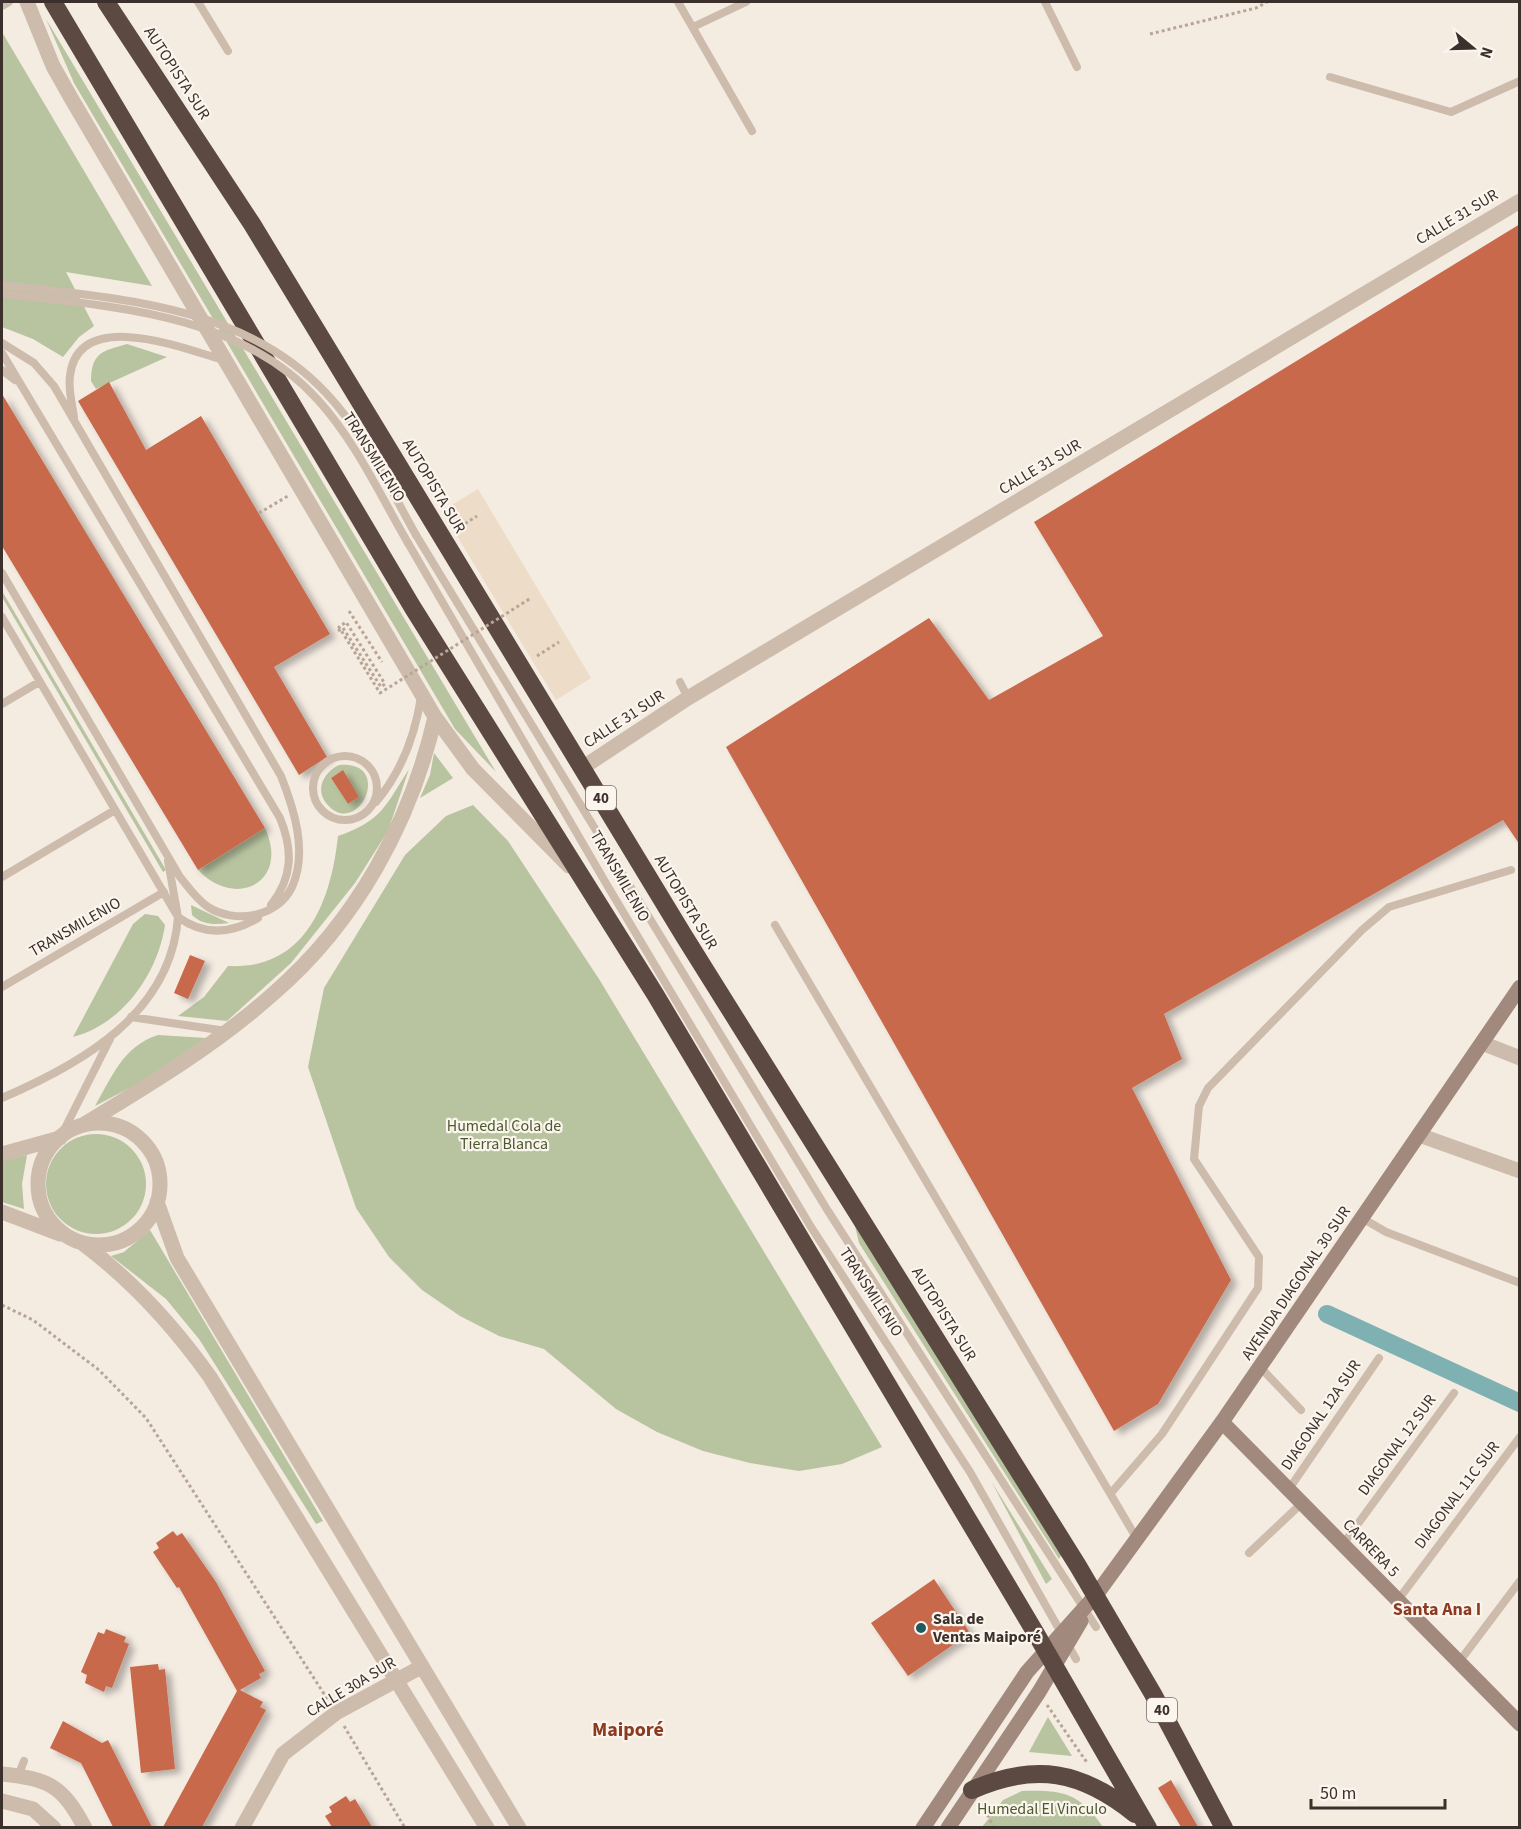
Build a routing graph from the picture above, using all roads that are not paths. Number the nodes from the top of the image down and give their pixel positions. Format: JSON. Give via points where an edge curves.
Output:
{"nodes":[{"id":1,"x":9,"y":2,"type":"edge"},
{"id":2,"x":27,"y":2,"type":"edge"},
{"id":3,"x":53,"y":2,"type":"edge"},
{"id":4,"x":106,"y":2,"type":"edge"},
{"id":5,"x":198,"y":2,"type":"edge"},
{"id":6,"x":678,"y":2,"type":"edge"},
{"id":7,"x":746,"y":2,"type":"edge"},
{"id":8,"x":1045,"y":2,"type":"edge"},
{"id":9,"x":2,"y":6,"type":"edge"},
{"id":10,"x":693,"y":27,"type":"junction"},
{"id":11,"x":228,"y":51,"type":"dead end"},
{"id":12,"x":1077,"y":67,"type":"dead end"},
{"id":13,"x":1330,"y":76,"type":"dead end"},
{"id":14,"x":1520,"y":81,"type":"edge"},
{"id":15,"x":752,"y":131,"type":"dead end"},
{"id":16,"x":1520,"y":201,"type":"edge"},
{"id":17,"x":2,"y":285,"type":"edge"},
{"id":18,"x":2,"y":294,"type":"edge"},
{"id":19,"x":2,"y":343,"type":"edge"},
{"id":20,"x":2,"y":353,"type":"edge"},
{"id":21,"x":225,"y":360,"type":"junction"},
{"id":22,"x":2,"y":370,"type":"edge"},
{"id":23,"x":20,"y":384,"type":"junction"},
{"id":24,"x":76,"y":423,"type":"junction"},
{"id":25,"x":2,"y":573,"type":"edge"},
{"id":26,"x":2,"y":617,"type":"edge"},
{"id":27,"x":39,"y":682,"type":"junction"},
{"id":28,"x":680,"y":682,"type":"dead end"},
{"id":29,"x":422,"y":693,"type":"junction"},
{"id":30,"x":688,"y":698,"type":"junction"},
{"id":31,"x":2,"y":704,"type":"edge"},
{"id":32,"x":435,"y":717,"type":"junction"},
{"id":33,"x":582,"y":768,"type":"junction"},
{"id":34,"x":369,"y":809,"type":"junction"},
{"id":35,"x":115,"y":810,"type":"junction"},
{"id":36,"x":167,"y":854,"type":"junction"},
{"id":37,"x":1511,"y":870,"type":"dead end"},
{"id":38,"x":2,"y":877,"type":"edge"},
{"id":39,"x":584,"y":881,"type":"junction"},
{"id":40,"x":164,"y":892,"type":"junction"},
{"id":41,"x":263,"y":914,"type":"junction"},
{"id":42,"x":178,"y":918,"type":"junction"},
{"id":43,"x":775,"y":925,"type":"dead end"},
{"id":44,"x":2,"y":987,"type":"edge"},
{"id":45,"x":1520,"y":987,"type":"edge"},
{"id":46,"x":131,"y":1017,"type":"junction"},
{"id":47,"x":227,"y":1031,"type":"junction"},
{"id":48,"x":110,"y":1039,"type":"junction"},
{"id":49,"x":1482,"y":1042,"type":"junction"},
{"id":50,"x":1520,"y":1058,"type":"edge"},
{"id":51,"x":2,"y":1098,"type":"edge"},
{"id":52,"x":83,"y":1125,"type":"junction"},
{"id":53,"x":1419,"y":1135,"type":"junction"},
{"id":54,"x":60,"y":1138,"type":"junction"},
{"id":55,"x":2,"y":1154,"type":"edge"},
{"id":56,"x":1520,"y":1171,"type":"edge"},
{"id":57,"x":157,"y":1202,"type":"junction"},
{"id":58,"x":2,"y":1212,"type":"edge"},
{"id":59,"x":1362,"y":1218,"type":"junction"},
{"id":60,"x":65,"y":1236,"type":"junction"},
{"id":61,"x":82,"y":1243,"type":"junction"},
{"id":62,"x":1520,"y":1283,"type":"edge"},
{"id":63,"x":1378,"y":1358,"type":"dead end"},
{"id":64,"x":1260,"y":1366,"type":"junction"},
{"id":65,"x":1454,"y":1393,"type":"dead end"},
{"id":66,"x":1301,"y":1410,"type":"dead end"},
{"id":67,"x":1222,"y":1422,"type":"junction"},
{"id":68,"x":1520,"y":1437,"type":"edge"},
{"id":69,"x":1289,"y":1489,"type":"junction"},
{"id":70,"x":1111,"y":1493,"type":"junction"},
{"id":71,"x":1302,"y":1503,"type":"junction"},
{"id":72,"x":1137,"y":1539,"type":"junction"},
{"id":73,"x":1343,"y":1544,"type":"junction"},
{"id":74,"x":1249,"y":1553,"type":"dead end"},
{"id":75,"x":1520,"y":1581,"type":"edge"},
{"id":76,"x":1398,"y":1600,"type":"junction"},
{"id":77,"x":1089,"y":1605,"type":"junction"},
{"id":78,"x":1096,"y":1627,"type":"dead end"},
{"id":79,"x":1065,"y":1638,"type":"junction"},
{"id":80,"x":1051,"y":1658,"type":"junction"},
{"id":81,"x":1076,"y":1659,"type":"dead end"},
{"id":82,"x":1459,"y":1662,"type":"junction"},
{"id":83,"x":421,"y":1667,"type":"junction"},
{"id":84,"x":396,"y":1679,"type":"junction"},
{"id":85,"x":1520,"y":1724,"type":"edge"},
{"id":86,"x":2,"y":1774,"type":"edge"},
{"id":87,"x":972,"y":1790,"type":"junction"},
{"id":88,"x":2,"y":1801,"type":"edge"},
{"id":89,"x":1146,"y":1825,"type":"edge"},
{"id":90,"x":54,"y":1827,"type":"edge"},
{"id":91,"x":85,"y":1827,"type":"edge"},
{"id":92,"x":242,"y":1827,"type":"edge"},
{"id":93,"x":487,"y":1827,"type":"edge"},
{"id":94,"x":519,"y":1827,"type":"edge"},
{"id":95,"x":923,"y":1827,"type":"edge"},
{"id":96,"x":948,"y":1827,"type":"edge"},
{"id":97,"x":1224,"y":1827,"type":"edge"}],
"edges":[{"from":1,"to":9,"type":"lane"},
{"from":2,"to":21,"type":"street","via":[[70,98]]},
{"from":3,"to":39,"type":"highway","via":[[413,608]]},
{"from":4,"to":33,"type":"highway","name":"AUTOPISTA SUR","number":"40","via":[[252,224]]},
{"from":5,"to":11,"type":"lane"},
{"from":6,"to":10,"type":"lane"},
{"from":7,"to":10,"type":"lane"},
{"from":8,"to":12,"type":"lane"},
{"from":10,"to":15,"type":"lane"},
{"from":13,"to":14,"type":"lane","via":[[1451,112]]},
{"from":16,"to":30,"type":"street","name":"CALLE 31 SUR"},
{"from":17,"to":77,"type":"lane","name":"TRANSMILENIO","bridge":true,"via":[[125,299],[186,313],[244,334],[299,369],[327,394],[360,437],[822,1201]]},
{"from":18,"to":79,"type":"lane","name":"TRANSMILENIO","bridge":true,"via":[[116,307],[177,320],[236,342],[267,360],[303,385],[332,417],[350,441],[811,1227],[970,1472]]},
{"from":19,"to":24,"type":"lane","via":[[45,374]]},
{"from":20,"to":23,"type":"lane"},
{"from":21,"to":24,"type":"lane","via":[[133,336],[97,340],[80,353],[70,373]]},
{"from":21,"to":29,"type":"street"},
{"from":22,"to":23,"type":"lane"},
{"from":23,"to":41,"type":"lane","via":[[280,818],[289,838],[289,871]]},
{"from":24,"to":41,"type":"lane","via":[[281,776],[291,801],[298,842],[292,887]]},
{"from":25,"to":36,"type":"lane"},
{"from":26,"to":27,"type":"lane"},
{"from":27,"to":31,"type":"lane"},
{"from":27,"to":35,"type":"lane"},
{"from":28,"to":30,"type":"lane"},
{"from":29,"to":32,"type":"street"},
{"from":29,"to":34,"type":"lane","via":[[413,736],[399,769]]},
{"from":30,"to":33,"type":"street","name":"CALLE 31 SUR"},
{"from":32,"to":39,"type":"street","via":[[473,769]]},
{"from":32,"to":47,"type":"street","via":[[409,801],[386,852],[351,907],[300,969]]},
{"from":33,"to":77,"type":"highway","name":"AUTOPISTA SUR","number":"40"},
{"from":34,"to":34,"type":"lane","via":[[343,820],[325,813],[313,789],[318,770],[335,757],[346,755],[365,763],[372,770],[377,790]]},
{"from":35,"to":38,"type":"lane"},
{"from":35,"to":40,"type":"lane"},
{"from":36,"to":41,"type":"lane","via":[[194,895],[209,908],[228,915]]},
{"from":36,"to":42,"type":"lane"},
{"from":37,"to":70,"type":"lane","via":[[1389,907],[1208,1088],[1199,1106],[1194,1159],[1259,1257],[1258,1288],[1162,1434]]},
{"from":39,"to":80,"type":"highway"},
{"from":40,"to":42,"type":"lane"},
{"from":40,"to":44,"type":"lane","name":"TRANSMILENIO"},
{"from":41,"to":42,"type":"lane","via":[[244,926],[221,931],[196,929]]},
{"from":42,"to":46,"type":"lane","via":[[176,940],[160,981]]},
{"from":43,"to":70,"type":"lane"},
{"from":45,"to":49,"type":"street","name":"AVENIDA DIAGONAL 30 SUR"},
{"from":46,"to":47,"type":"lane"},
{"from":46,"to":48,"type":"lane"},
{"from":47,"to":52,"type":"street","via":[[146,1088]]},
{"from":48,"to":51,"type":"lane","via":[[66,1068]]},
{"from":48,"to":54,"type":"lane"},
{"from":49,"to":50,"type":"street"},
{"from":49,"to":53,"type":"street","name":"AVENIDA DIAGONAL 30 SUR"},
{"from":52,"to":54,"type":"street"},
{"from":52,"to":57,"type":"street","via":[[119,1126],[147,1147],[156,1163]]},
{"from":53,"to":56,"type":"street"},
{"from":53,"to":59,"type":"street","name":"AVENIDA DIAGONAL 30 SUR"},
{"from":54,"to":55,"type":"street"},
{"from":54,"to":60,"type":"street","via":[[47,1152],[38,1188],[42,1207]]},
{"from":57,"to":61,"type":"street","via":[[136,1233],[119,1242]]},
{"from":57,"to":83,"type":"street","via":[[177,1258]]},
{"from":58,"to":60,"type":"street"},
{"from":59,"to":62,"type":"lane","via":[[1386,1232]]},
{"from":59,"to":64,"type":"street","name":"AVENIDA DIAGONAL 30 SUR"},
{"from":60,"to":61,"type":"street"},
{"from":61,"to":84,"type":"street","via":[[128,1280],[178,1332],[210,1377]]},
{"from":63,"to":69,"type":"lane","name":"DIAGONAL 12A SUR"},
{"from":64,"to":66,"type":"lane"},
{"from":64,"to":67,"type":"street","name":"AVENIDA DIAGONAL 30 SUR"},
{"from":65,"to":73,"type":"lane","name":"DIAGONAL 12 SUR"},
{"from":67,"to":69,"type":"street","name":"CARRERA 5"},
{"from":67,"to":72,"type":"street","name":"AVENIDA DIAGONAL 30 SUR"},
{"from":68,"to":76,"type":"lane","name":"DIAGONAL 11C SUR"},
{"from":69,"to":71,"type":"street","name":"CARRERA 5"},
{"from":70,"to":72,"type":"lane"},
{"from":71,"to":73,"type":"street","name":"CARRERA 5"},
{"from":71,"to":74,"type":"lane"},
{"from":72,"to":77,"type":"street","name":"AVENIDA DIAGONAL 30 SUR"},
{"from":73,"to":76,"type":"street","name":"CARRERA 5"},
{"from":75,"to":82,"type":"lane"},
{"from":76,"to":82,"type":"street","name":"CARRERA 5"},
{"from":77,"to":78,"type":"lane","name":"TRANSMILENIO"},
{"from":77,"to":79,"type":"street","name":"AVENIDA DIAGONAL 30 SUR"},
{"from":77,"to":97,"type":"highway","name":"AUTOPISTA SUR","number":"40","via":[[1153,1694]]},
{"from":79,"to":80,"type":"street","name":"AVENIDA DIAGONAL 30 SUR"},
{"from":79,"to":81,"type":"lane","name":"TRANSMILENIO"},
{"from":80,"to":87,"type":"street","name":"AVENIDA DIAGONAL 30 SUR"},
{"from":80,"to":89,"type":"highway"},
{"from":80,"to":95,"type":"street","name":"AVENIDA DIAGONAL 30 SUR","via":[[1027,1672]]},
{"from":82,"to":85,"type":"street","name":"CARRERA 5"},
{"from":83,"to":84,"type":"street","name":"CALLE 30A SUR"},
{"from":83,"to":94,"type":"street"},
{"from":84,"to":92,"type":"street","name":"CALLE 30A SUR","via":[[336,1713],[284,1754]]},
{"from":84,"to":93,"type":"street"},
{"from":86,"to":91,"type":"street","via":[[21,1768],[57,1788],[70,1800]]},
{"from":87,"to":89,"type":"highway","via":[[1018,1774],[1066,1776],[1111,1794]]},
{"from":87,"to":96,"type":"street","name":"AVENIDA DIAGONAL 30 SUR"},
{"from":88,"to":90,"type":"street","via":[[33,1809]]}]}
